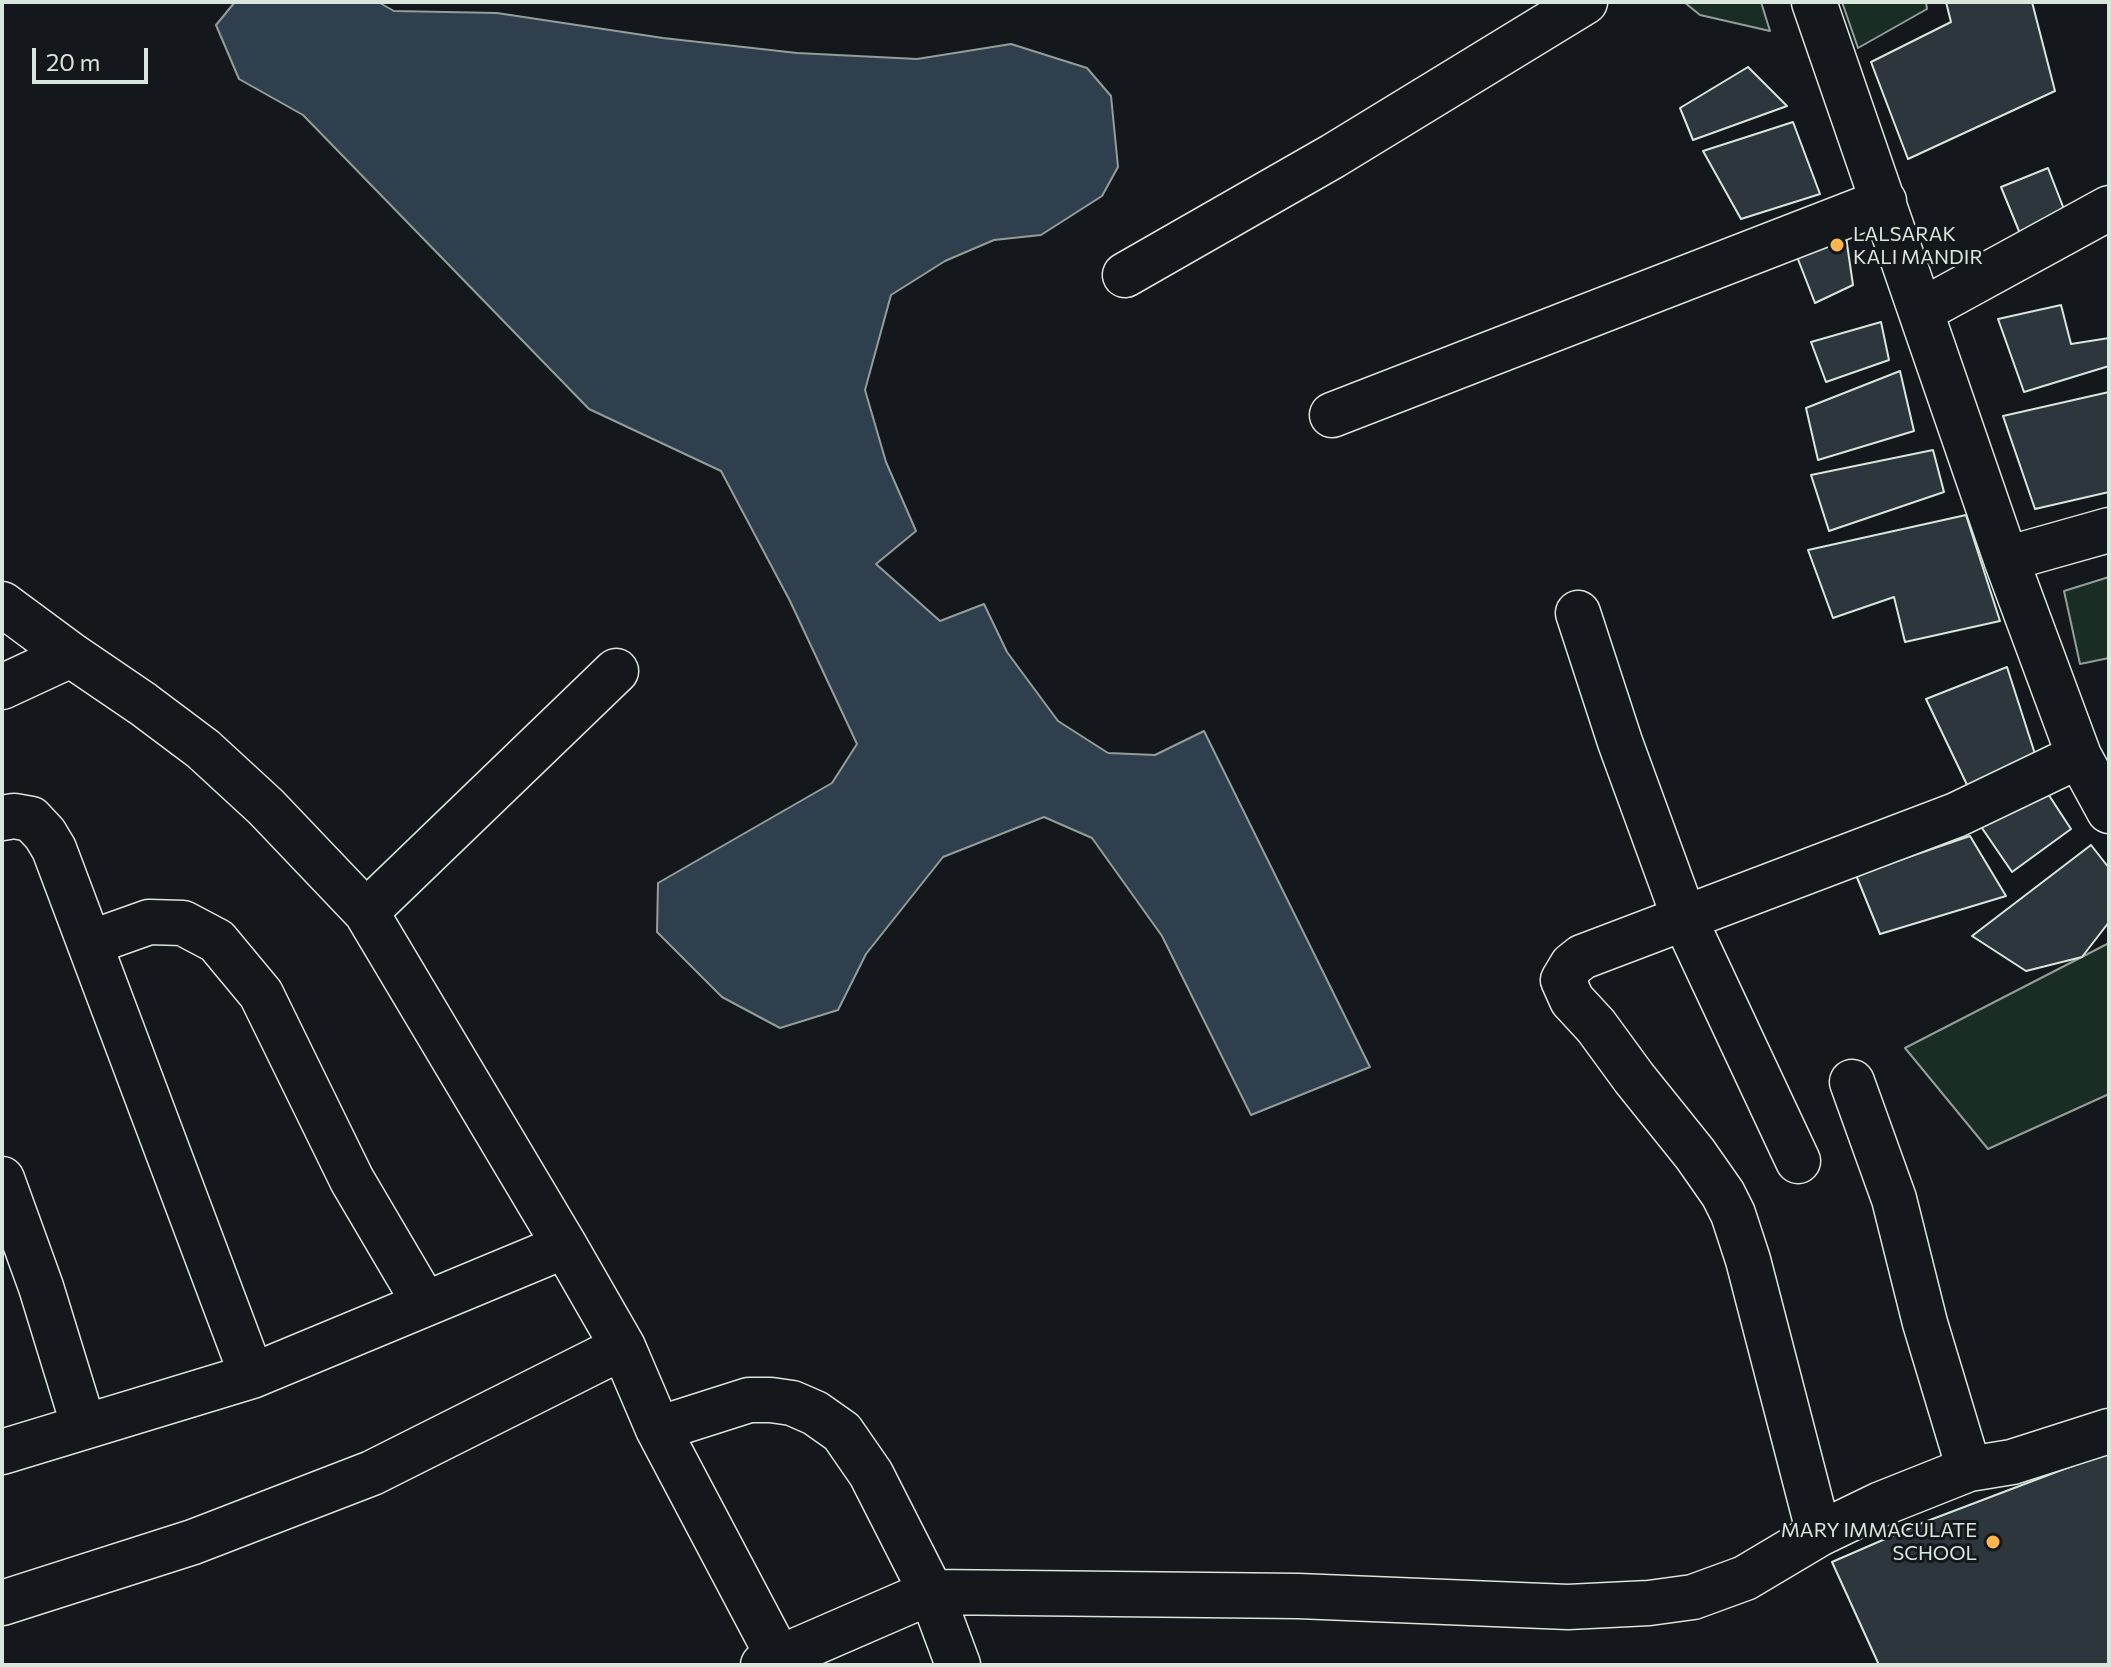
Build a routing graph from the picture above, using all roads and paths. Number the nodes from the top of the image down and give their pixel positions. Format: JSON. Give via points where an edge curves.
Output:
{"nodes":[{"id":1,"x":1585,"y":2,"type":"edge"},
{"id":2,"x":1814,"y":2,"type":"edge"},
{"id":3,"x":1884,"y":201,"type":"junction"},
{"id":4,"x":2109,"y":208,"type":"edge"},
{"id":5,"x":1125,"y":275,"type":"dead end"},
{"id":6,"x":1921,"y":311,"type":"junction"},
{"id":7,"x":1332,"y":415,"type":"dead end"},
{"id":8,"x":2109,"y":530,"type":"edge"},
{"id":9,"x":2006,"y":559,"type":"junction"},
{"id":10,"x":2,"y":604,"type":"edge"},
{"id":11,"x":1578,"y":613,"type":"dead end"},
{"id":12,"x":71,"y":655,"type":"junction"},
{"id":13,"x":616,"y":671,"type":"dead end"},
{"id":14,"x":2,"y":687,"type":"edge"},
{"id":15,"x":2079,"y":756,"type":"junction"},
{"id":16,"x":2109,"y":811,"type":"edge"},
{"id":17,"x":2,"y":818,"type":"edge"},
{"id":18,"x":366,"y":912,"type":"junction"},
{"id":19,"x":1685,"y":920,"type":"junction"},
{"id":20,"x":90,"y":943,"type":"junction"},
{"id":21,"x":1852,"y":1082,"type":"dead end"},
{"id":22,"x":1798,"y":1161,"type":"dead end"},
{"id":23,"x":2,"y":1179,"type":"edge"},
{"id":24,"x":565,"y":1246,"type":"junction"},
{"id":25,"x":425,"y":1304,"type":"junction"},
{"id":26,"x":623,"y":1347,"type":"junction"},
{"id":27,"x":252,"y":1376,"type":"junction"},
{"id":28,"x":84,"y":1427,"type":"junction"},
{"id":29,"x":658,"y":1429,"type":"junction"},
{"id":30,"x":2109,"y":1431,"type":"edge"},
{"id":31,"x":2,"y":1452,"type":"edge"},
{"id":32,"x":1969,"y":1469,"type":"junction"},
{"id":33,"x":1819,"y":1534,"type":"junction"},
{"id":34,"x":931,"y":1592,"type":"junction"},
{"id":35,"x":2,"y":1603,"type":"edge"},
{"id":36,"x":771,"y":1661,"type":"edge"},
{"id":37,"x":958,"y":1665,"type":"edge"}],
"edges":[{"from":1,"to":5,"type":"street"},
{"from":2,"to":3,"type":"street"},
{"from":3,"to":6,"type":"street"},
{"from":3,"to":7,"type":"street"},
{"from":4,"to":6,"type":"street"},
{"from":6,"to":9,"type":"street"},
{"from":8,"to":9,"type":"street"},
{"from":9,"to":15,"type":"street"},
{"from":10,"to":12,"type":"street"},
{"from":11,"to":19,"type":"street"},
{"from":12,"to":14,"type":"street"},
{"from":12,"to":18,"type":"street","via":[[203,749]]},
{"from":13,"to":18,"type":"street"},
{"from":15,"to":16,"type":"street"},
{"from":15,"to":19,"type":"street","via":[[1956,815]]},
{"from":17,"to":20,"type":"street","via":[[31,819],[45,834]]},
{"from":18,"to":24,"type":"street"},
{"from":19,"to":22,"type":"street"},
{"from":19,"to":33,"type":"street","via":[[1582,957],[1563,980],[1572,1000],[1695,1154],[1733,1214]]},
{"from":20,"to":25,"type":"street","via":[[149,922],[183,923],[217,941],[261,994],[352,1180]]},
{"from":20,"to":27,"type":"street"},
{"from":21,"to":32,"type":"street","via":[[1894,1199]]},
{"from":23,"to":28,"type":"street"},
{"from":24,"to":25,"type":"street"},
{"from":24,"to":26,"type":"street"},
{"from":25,"to":27,"type":"street"},
{"from":26,"to":29,"type":"street"},
{"from":26,"to":35,"type":"street","via":[[372,1473],[193,1542]]},
{"from":27,"to":28,"type":"street"},
{"from":28,"to":31,"type":"street"},
{"from":29,"to":34,"type":"street","via":[[749,1400],[792,1403],[815,1413],[842,1432],[871,1474]]},
{"from":29,"to":36,"type":"street"},
{"from":30,"to":32,"type":"street","via":[[2012,1462]]},
{"from":32,"to":33,"type":"street"},
{"from":33,"to":34,"type":"street","via":[[1745,1578],[1693,1597],[1649,1603],[1568,1607],[1298,1596]]},
{"from":34,"to":36,"type":"street"},
{"from":34,"to":37,"type":"street"}]}
